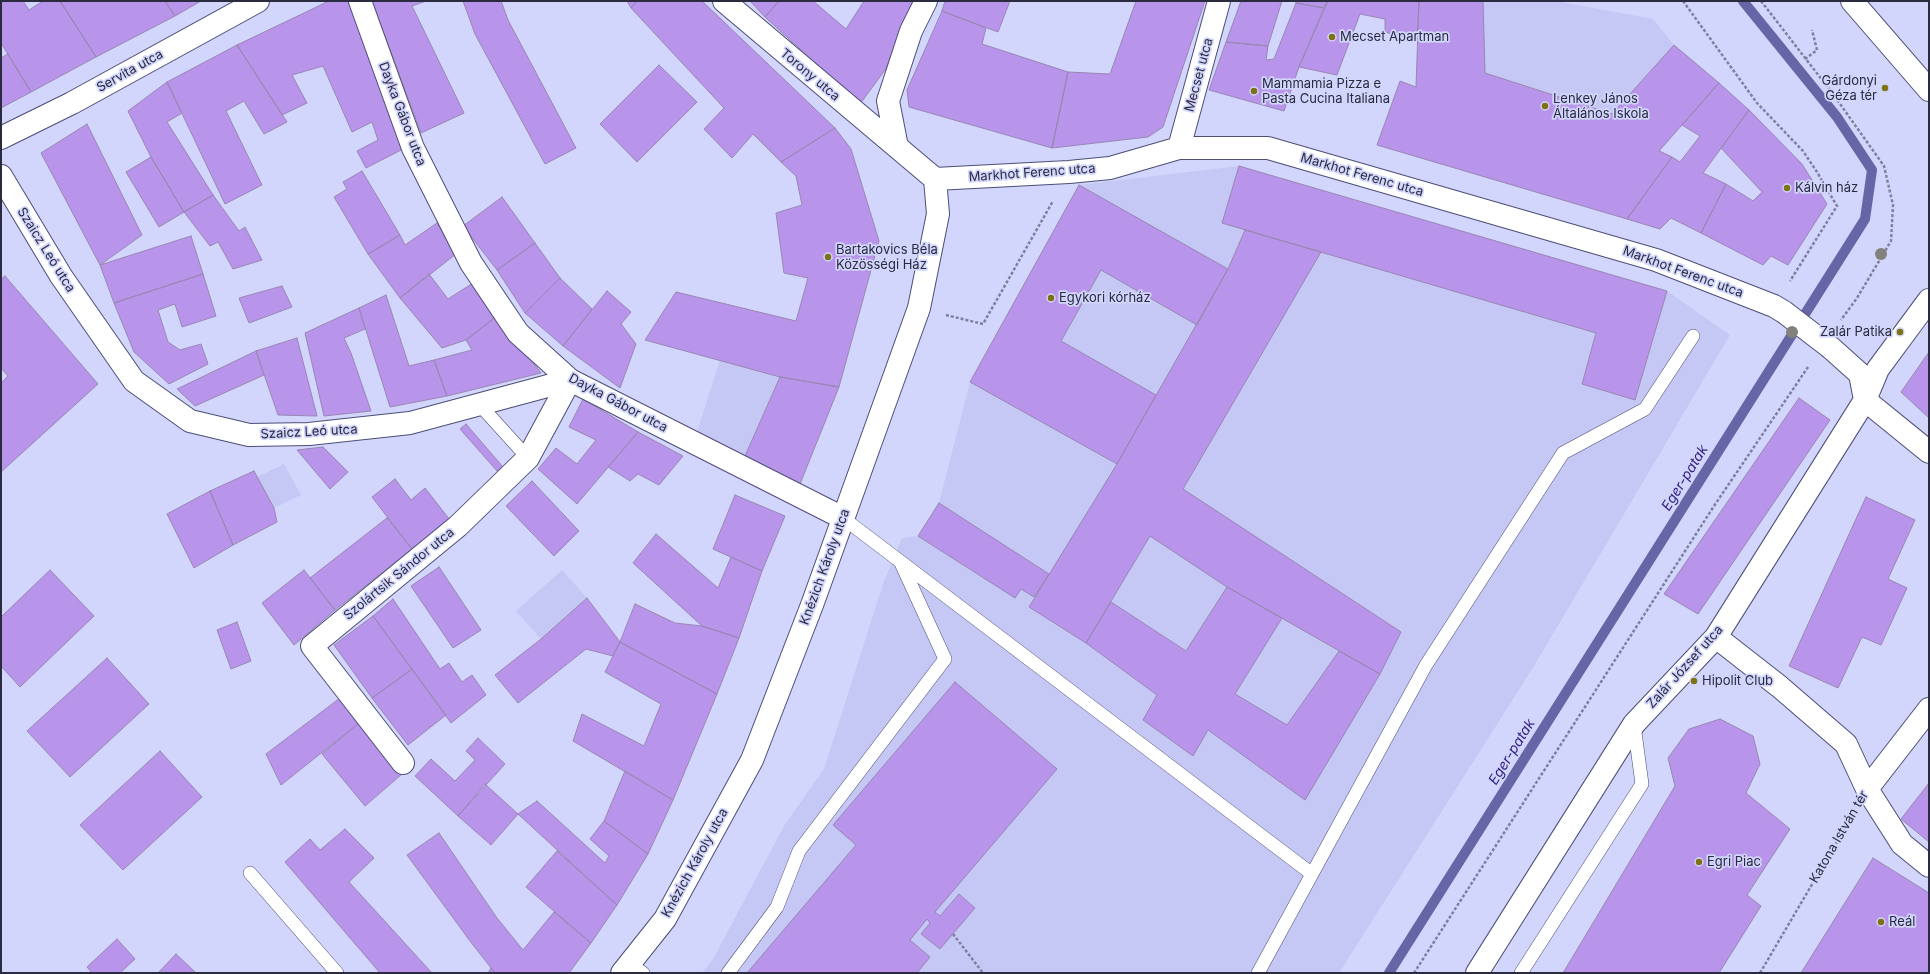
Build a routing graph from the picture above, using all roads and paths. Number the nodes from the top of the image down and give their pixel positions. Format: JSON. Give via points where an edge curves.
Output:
{"nodes":[{"id":1,"x":258,"y":1,"type":"edge"},
{"id":2,"x":360,"y":1,"type":"edge"},
{"id":3,"x":724,"y":1,"type":"edge"},
{"id":4,"x":926,"y":1,"type":"edge"},
{"id":5,"x":1219,"y":1,"type":"edge"},
{"id":6,"x":1683,"y":1,"type":"edge"},
{"id":7,"x":1852,"y":1,"type":"edge"},
{"id":8,"x":1812,"y":30,"type":"dead end"},
{"id":9,"x":1805,"y":59,"type":"dead end"},
{"id":10,"x":1929,"y":90,"type":"edge"},
{"id":11,"x":1,"y":138,"type":"edge"},
{"id":12,"x":897,"y":148,"type":"junction"},
{"id":13,"x":1179,"y":148,"type":"junction"},
{"id":14,"x":1069,"y":172,"type":"junction"},
{"id":15,"x":1,"y":176,"type":"edge"},
{"id":16,"x":935,"y":179,"type":"junction"},
{"id":17,"x":1929,"y":300,"type":"edge"},
{"id":18,"x":919,"y":308,"type":"junction"},
{"id":19,"x":1779,"y":309,"type":"junction"},
{"id":20,"x":1693,"y":336,"type":"dead end"},
{"id":21,"x":570,"y":380,"type":"junction"},
{"id":22,"x":1865,"y":400,"type":"junction"},
{"id":23,"x":479,"y":404,"type":"junction"},
{"id":24,"x":1929,"y":452,"type":"edge"},
{"id":25,"x":528,"y":458,"type":"junction"},
{"id":26,"x":843,"y":518,"type":"junction"},
{"id":27,"x":900,"y":561,"type":"junction"},
{"id":28,"x":1659,"y":592,"type":"dead end"},
{"id":29,"x":1716,"y":637,"type":"junction"},
{"id":30,"x":1929,"y":709,"type":"edge"},
{"id":31,"x":1634,"y":724,"type":"junction"},
{"id":32,"x":403,"y":763,"type":"dead end"},
{"id":33,"x":1867,"y":789,"type":"junction"},
{"id":34,"x":1929,"y":866,"type":"edge"},
{"id":35,"x":250,"y":872,"type":"dead end"},
{"id":36,"x":1312,"y":874,"type":"junction"},
{"id":37,"x":953,"y":934,"type":"dead end"},
{"id":38,"x":632,"y":970,"type":"edge"},
{"id":39,"x":337,"y":973,"type":"edge"},
{"id":40,"x":728,"y":973,"type":"edge"},
{"id":41,"x":983,"y":973,"type":"edge"},
{"id":42,"x":1258,"y":973,"type":"edge"},
{"id":43,"x":1414,"y":973,"type":"edge"},
{"id":44,"x":1477,"y":973,"type":"edge"},
{"id":45,"x":1521,"y":973,"type":"edge"},
{"id":46,"x":1760,"y":973,"type":"edge"}],
"edges":[{"from":1,"to":11,"type":"street","name":"Servita utca","via":[[72,103]]},
{"from":2,"to":21,"type":"street","name":"Dayka Gábor utca","via":[[413,148],[470,263],[518,333]]},
{"from":3,"to":12,"type":"street","name":"Torony utca"},
{"from":4,"to":12,"type":"street","via":[[912,31],[888,101]]},
{"from":5,"to":13,"type":"street","name":"Mecset utca"},
{"from":6,"to":19,"type":"path","via":[[1757,104],[1803,151],[1837,206]]},
{"from":7,"to":10,"type":"street"},
{"from":8,"to":9,"type":"path","via":[[1817,50]]},
{"from":12,"to":16,"type":"street"},
{"from":13,"to":14,"type":"street","name":"Markhot Ferenc utca","via":[[1110,168]]},
{"from":13,"to":19,"type":"street","name":"Markhot Ferenc utca","via":[[1268,148],[1656,260]]},
{"from":14,"to":16,"type":"street","name":"Markhot Ferenc utca"},
{"from":14,"to":18,"type":"path","via":[[983,324]]},
{"from":15,"to":23,"type":"street","name":"Szaicz Leó utca","via":[[61,276],[134,381],[190,421],[249,435],[309,434],[410,423]]},
{"from":16,"to":18,"type":"street","name":"Knézich Károly utca","via":[[938,214]]},
{"from":17,"to":22,"type":"street","name":"Zalár József utca","via":[[1878,369]]},
{"from":18,"to":26,"type":"street","name":"Knézich Károly utca"},
{"from":19,"to":22,"type":"street","name":"Markhot Ferenc utca","bridge":true,"via":[[1831,348],[1860,374]]},
{"from":20,"to":36,"type":"lane","via":[[1645,409],[1563,453],[1426,665]]},
{"from":21,"to":23,"type":"street","name":"Szaicz Leó utca"},
{"from":21,"to":25,"type":"street","name":"Szolártsik Sándor utca"},
{"from":21,"to":26,"type":"street","name":"Dayka Gábor utca"},
{"from":22,"to":24,"type":"street"},
{"from":22,"to":29,"type":"street","name":"Zalár József utca"},
{"from":23,"to":25,"type":"lane"},
{"from":25,"to":32,"type":"street","name":"Szolártsik Sándor utca","via":[[458,526],[312,646]]},
{"from":26,"to":27,"type":"lane"},
{"from":26,"to":38,"type":"street","name":"Knézich Károly utca","via":[[752,760],[665,919]]},
{"from":27,"to":36,"type":"lane"},
{"from":27,"to":40,"type":"lane","via":[[945,659],[799,851],[777,907]]},
{"from":28,"to":43,"type":"path"},
{"from":29,"to":31,"type":"street","name":"Zalár József utca"},
{"from":29,"to":33,"type":"street","via":[[1846,744]]},
{"from":30,"to":33,"type":"street","name":"Katona István tér"},
{"from":31,"to":44,"type":"street","name":"Zalár József utca"},
{"from":31,"to":45,"type":"lane","via":[[1642,784]]},
{"from":33,"to":34,"type":"street","via":[[1902,844]]},
{"from":33,"to":46,"type":"path","name":"Katona István tér"},
{"from":35,"to":39,"type":"lane"},
{"from":36,"to":42,"type":"lane"},
{"from":37,"to":41,"type":"path"}]}
